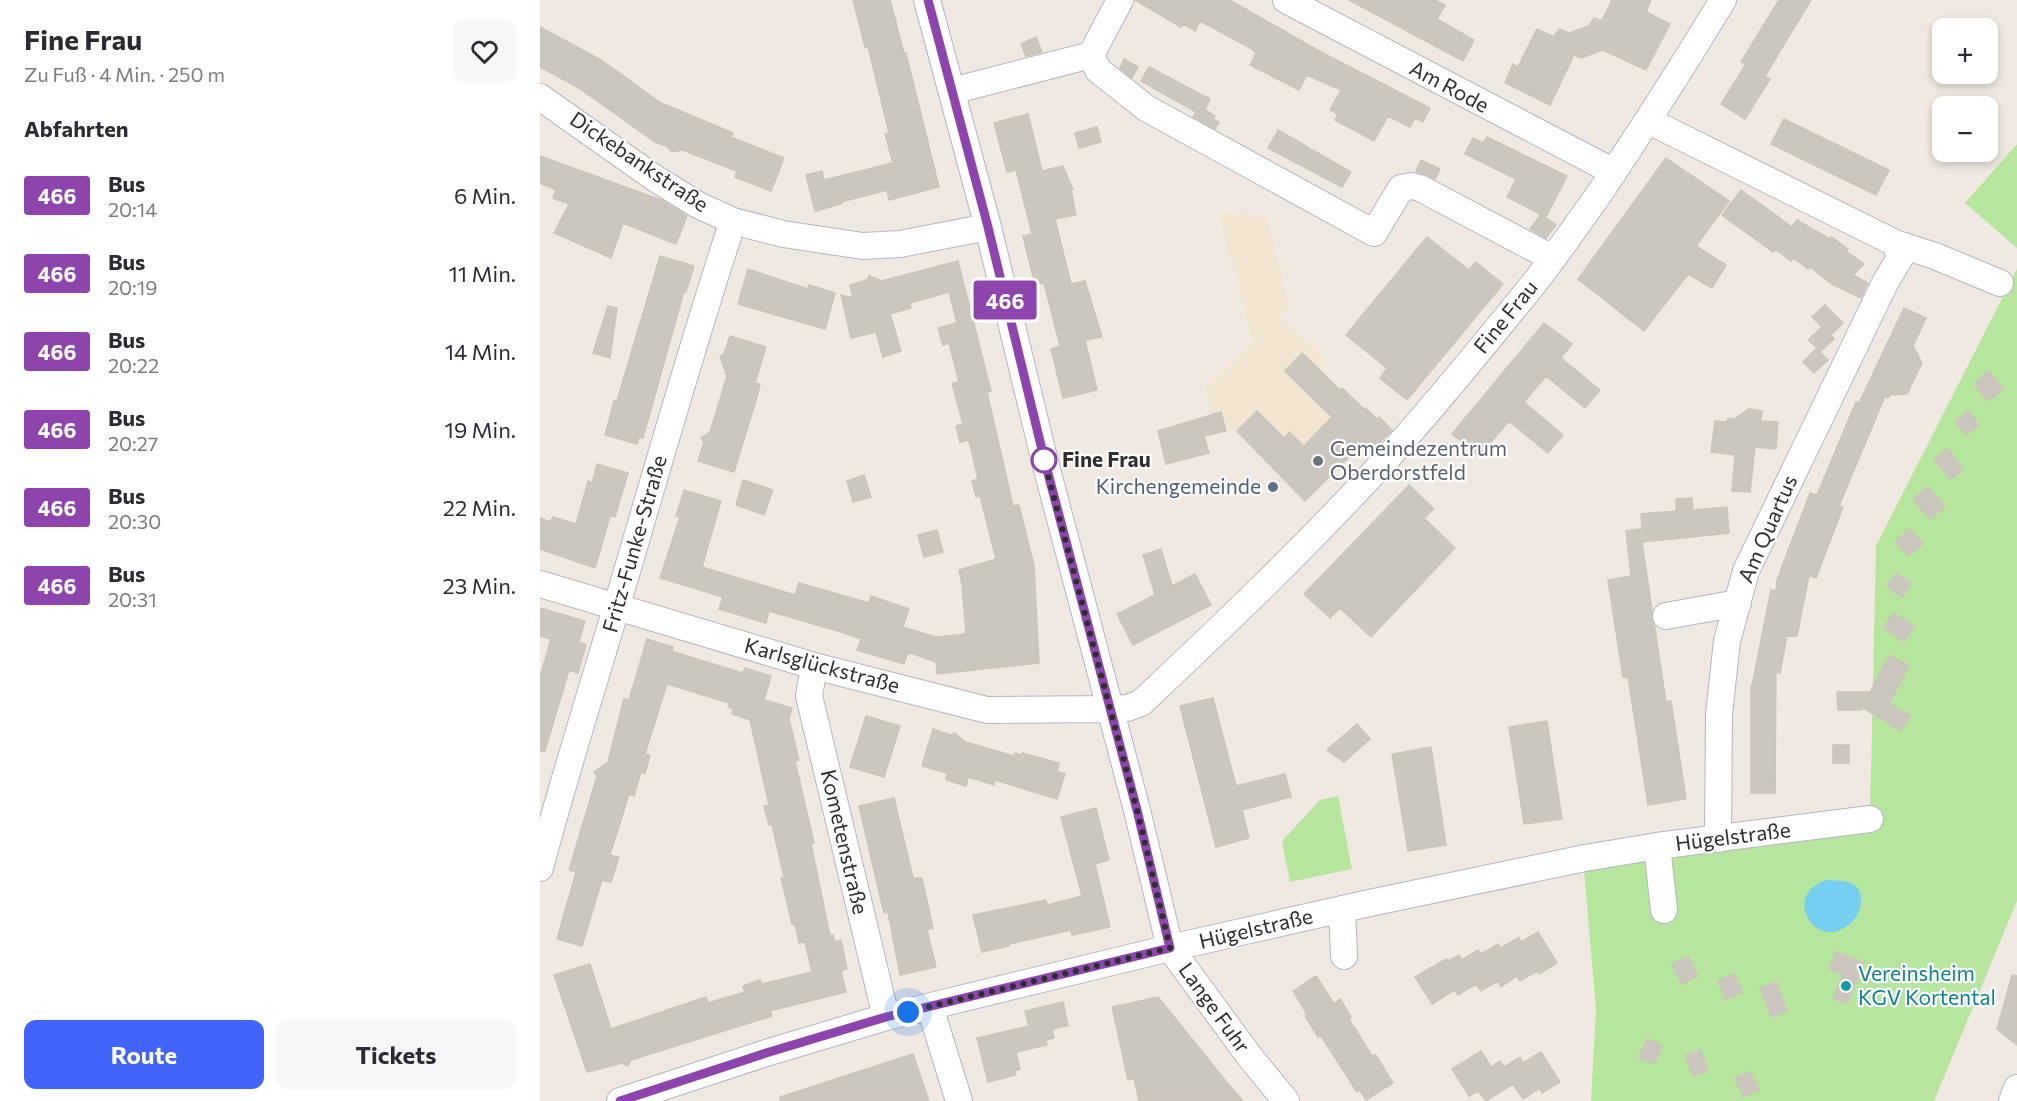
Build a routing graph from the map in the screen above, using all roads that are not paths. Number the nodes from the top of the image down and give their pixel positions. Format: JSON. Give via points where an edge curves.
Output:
{"nodes":[{"id":1,"x":927,"y":0,"type":"edge"},
{"id":2,"x":1120,"y":0,"type":"edge"},
{"id":3,"x":1286,"y":0,"type":"edge"},
{"id":4,"x":1723,"y":0,"type":"edge"},
{"id":5,"x":1090,"y":55,"type":"junction"},
{"id":6,"x":952,"y":91,"type":"junction"},
{"id":7,"x":540,"y":97,"type":"edge"},
{"id":8,"x":1649,"y":121,"type":"junction"},
{"id":9,"x":1614,"y":172,"type":"junction"},
{"id":10,"x":733,"y":221,"type":"junction"},
{"id":11,"x":988,"y":227,"type":"junction"},
{"id":12,"x":1895,"y":243,"type":"junction"},
{"id":13,"x":1552,"y":258,"type":"junction"},
{"id":14,"x":2000,"y":283,"type":"dead end"},
{"id":15,"x":540,"y":584,"type":"edge"},
{"id":16,"x":1738,"y":603,"type":"junction"},
{"id":17,"x":617,"y":607,"type":"junction"},
{"id":18,"x":1666,"y":616,"type":"dead end"},
{"id":19,"x":814,"y":666,"type":"junction"},
{"id":20,"x":1110,"y":710,"type":"junction"},
{"id":21,"x":1870,"y":819,"type":"dead end"},
{"id":22,"x":1718,"y":839,"type":"junction"},
{"id":23,"x":1657,"y":846,"type":"junction"},
{"id":24,"x":540,"y":868,"type":"edge"},
{"id":25,"x":1342,"y":909,"type":"junction"},
{"id":26,"x":1664,"y":910,"type":"dead end"},
{"id":27,"x":1170,"y":948,"type":"junction"},
{"id":28,"x":1344,"y":956,"type":"dead end"},
{"id":29,"x":930,"y":1006,"type":"junction"},
{"id":30,"x":886,"y":1017,"type":"junction"},
{"id":31,"x":2017,"y":1088,"type":"edge"},
{"id":32,"x":620,"y":1101,"type":"edge"},
{"id":33,"x":959,"y":1101,"type":"edge"},
{"id":34,"x":1286,"y":1101,"type":"edge"},
{"id":35,"x":2012,"y":1101,"type":"edge"}],
"edges":[{"from":1,"to":6,"type":"street","name":"Lange Fuhr"},
{"from":2,"to":5,"type":"street"},
{"from":3,"to":9,"type":"street","name":"Am Rode"},
{"from":4,"to":8,"type":"street","name":"Fine Frau"},
{"from":5,"to":6,"type":"street"},
{"from":5,"to":13,"type":"street","via":[[1098,70],[1146,108],[1374,233],[1401,188],[1412,186]]},
{"from":6,"to":11,"type":"street","name":"Lange Fuhr"},
{"from":7,"to":10,"type":"street","name":"Dickebankstraße","via":[[653,177]]},
{"from":8,"to":9,"type":"street","name":"Fine Frau"},
{"from":8,"to":12,"type":"street"},
{"from":9,"to":13,"type":"street","name":"Fine Frau"},
{"from":10,"to":11,"type":"street","name":"Dickebankstraße","via":[[783,234],[863,246],[900,244]]},
{"from":10,"to":17,"type":"street","name":"Fritz-Funke-Straße"},
{"from":11,"to":20,"type":"street","name":"Lange Fuhr"},
{"from":12,"to":14,"type":"street"},
{"from":12,"to":16,"type":"street","name":"Am Quartus","via":[[1900,258],[1757,545]]},
{"from":13,"to":20,"type":"street","name":"Fine Frau","via":[[1428,412],[1317,531],[1141,703]]},
{"from":15,"to":17,"type":"street","name":"Karlsglückstraße"},
{"from":16,"to":18,"type":"street"},
{"from":16,"to":22,"type":"street","name":"Am Quartus","via":[[1727,641],[1719,714]]},
{"from":17,"to":19,"type":"street","name":"Karlsglückstraße"},
{"from":17,"to":24,"type":"street","name":"Fritz-Funke-Straße"},
{"from":19,"to":20,"type":"street","name":"Karlsglückstraße","via":[[987,710]]},
{"from":19,"to":30,"type":"street","name":"Kometenstraße","via":[[809,696]]},
{"from":20,"to":27,"type":"street","name":"Lange Fuhr"},
{"from":21,"to":22,"type":"street","name":"Hügelstraße"},
{"from":22,"to":23,"type":"street","name":"Hügelstraße"},
{"from":23,"to":25,"type":"street","name":"Hügelstraße"},
{"from":23,"to":26,"type":"street"},
{"from":25,"to":27,"type":"street","name":"Hügelstraße"},
{"from":25,"to":28,"type":"street"},
{"from":27,"to":29,"type":"street","name":"Hügelstraße"},
{"from":27,"to":34,"type":"street","name":"Lange Fuhr"},
{"from":29,"to":30,"type":"street","name":"Hügelstraße"},
{"from":29,"to":33,"type":"street"},
{"from":30,"to":32,"type":"street","name":"Hügelstraße"},
{"from":31,"to":35,"type":"street"}]}
